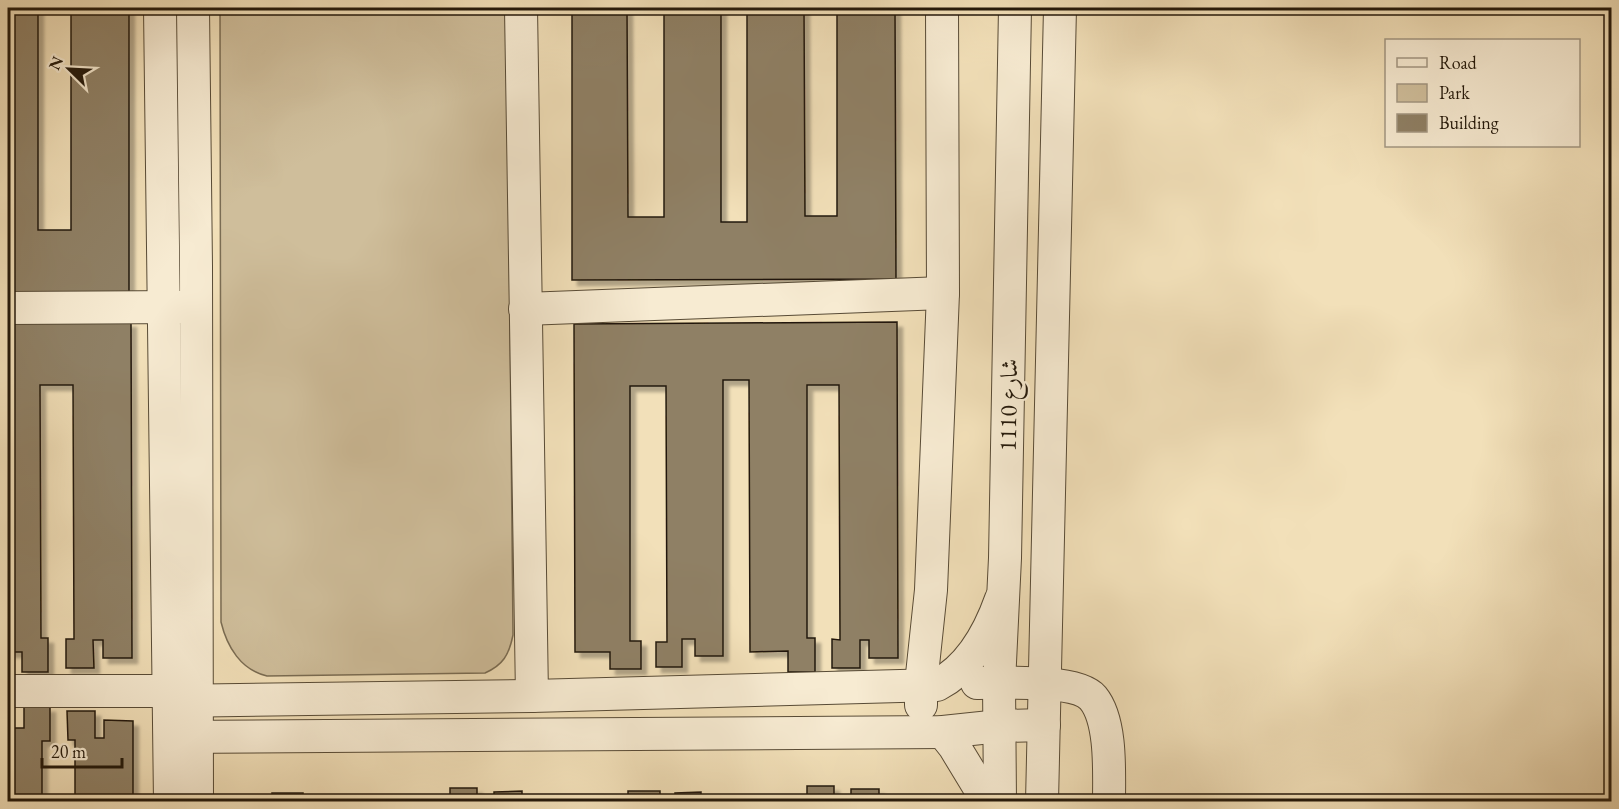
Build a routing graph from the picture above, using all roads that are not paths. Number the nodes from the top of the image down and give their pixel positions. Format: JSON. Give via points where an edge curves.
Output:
{"nodes":[{"id":1,"x":160,"y":8,"type":"edge"},
{"id":2,"x":193,"y":8,"type":"edge"},
{"id":3,"x":520,"y":8,"type":"edge"},
{"id":4,"x":942,"y":8,"type":"edge"},
{"id":5,"x":1060,"y":8,"type":"edge"},
{"id":6,"x":1013,"y":15,"type":"edge"},
{"id":7,"x":943,"y":293,"type":"junction"},
{"id":8,"x":164,"y":307,"type":"junction"},
{"id":9,"x":196,"y":307,"type":"junction"},
{"id":10,"x":8,"y":308,"type":"edge"},
{"id":11,"x":525,"y":309,"type":"junction"},
{"id":12,"x":1001,"y":599,"type":"junction"},
{"id":13,"x":932,"y":683,"type":"junction"},
{"id":14,"x":999,"y":683,"type":"junction"},
{"id":15,"x":1044,"y":683,"type":"junction"},
{"id":16,"x":8,"y":691,"type":"edge"},
{"id":17,"x":532,"y":696,"type":"junction"},
{"id":18,"x":179,"y":697,"type":"junction"},
{"id":19,"x":1044,"y":725,"type":"junction"},
{"id":20,"x":1000,"y":726,"type":"junction"},
{"id":21,"x":932,"y":731,"type":"junction"},
{"id":22,"x":183,"y":736,"type":"junction"},
{"id":23,"x":170,"y":801,"type":"edge"},
{"id":24,"x":197,"y":801,"type":"edge"},
{"id":25,"x":988,"y":801,"type":"edge"},
{"id":26,"x":1000,"y":801,"type":"edge"},
{"id":27,"x":1042,"y":801,"type":"edge"},
{"id":28,"x":1109,"y":801,"type":"edge"}],
"edges":[{"from":1,"to":8,"type":"street"},
{"from":2,"to":9,"type":"street"},
{"from":3,"to":11,"type":"street"},
{"from":4,"to":7,"type":"street"},
{"from":5,"to":15,"type":"street","name":"شارع 1110"},
{"from":6,"to":12,"type":"street","name":"شارع 1110","via":[[1005,558]]},
{"from":7,"to":11,"type":"street"},
{"from":7,"to":13,"type":"street","via":[[931,590]]},
{"from":8,"to":9,"type":"street"},
{"from":8,"to":10,"type":"street"},
{"from":8,"to":18,"type":"street"},
{"from":9,"to":18,"type":"street"},
{"from":11,"to":17,"type":"street"},
{"from":12,"to":13,"type":"street","via":[[979,646],[962,665]]},
{"from":12,"to":14,"type":"street","name":"شارع 1110"},
{"from":13,"to":14,"type":"street"},
{"from":13,"to":17,"type":"street"},
{"from":13,"to":21,"type":"street"},
{"from":14,"to":15,"type":"street"},
{"from":14,"to":20,"type":"street","name":"شارع 1110"},
{"from":15,"to":19,"type":"street","name":"شارع 1110"},
{"from":15,"to":28,"type":"street","via":[[1078,689],[1093,698],[1104,720]]},
{"from":16,"to":18,"type":"street"},
{"from":17,"to":18,"type":"street"},
{"from":18,"to":22,"type":"street"},
{"from":19,"to":20,"type":"street"},
{"from":19,"to":27,"type":"street","name":"شارع 1110"},
{"from":20,"to":21,"type":"street"},
{"from":20,"to":26,"type":"street","name":"شارع 1110"},
{"from":21,"to":22,"type":"street"},
{"from":21,"to":25,"type":"street","via":[[954,746]]},
{"from":22,"to":23,"type":"street"},
{"from":22,"to":24,"type":"street"}]}
